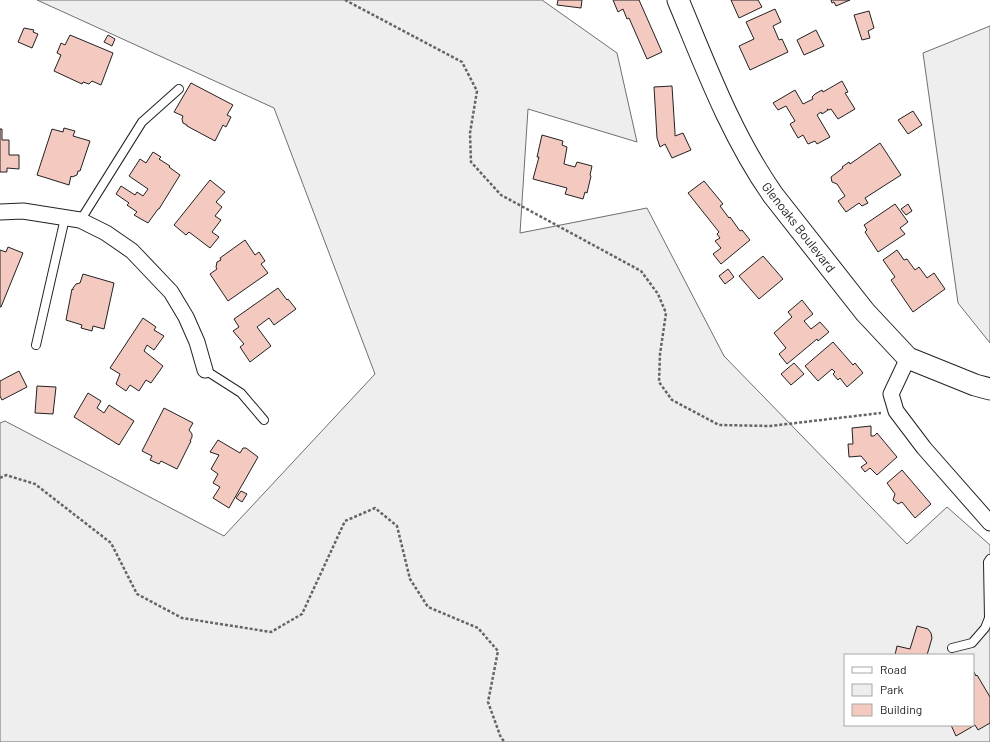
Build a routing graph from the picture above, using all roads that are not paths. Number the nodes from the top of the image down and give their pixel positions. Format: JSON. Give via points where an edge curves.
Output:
{"nodes":[{"id":1,"x":678,"y":0,"type":"edge"},
{"id":2,"x":179,"y":89,"type":"dead end"},
{"id":3,"x":0,"y":212,"type":"edge"},
{"id":4,"x":65,"y":218,"type":"junction"},
{"id":5,"x":80,"y":221,"type":"junction"},
{"id":6,"x":36,"y":345,"type":"dead end"},
{"id":7,"x":908,"y":358,"type":"junction"},
{"id":8,"x":205,"y":370,"type":"joint"},
{"id":9,"x":990,"y":389,"type":"edge"},
{"id":10,"x":264,"y":420,"type":"dead end"},
{"id":11,"x":990,"y":523,"type":"edge"},
{"id":12,"x":990,"y":559,"type":"edge"},
{"id":13,"x":952,"y":648,"type":"dead end"}],
"edges":[{"from":1,"to":7,"type":"street","name":"Glenoaks Boulevard","via":[[725,112],[759,175],[865,312]]},
{"from":2,"to":5,"type":"lane","via":[[142,122]]},
{"from":3,"to":4,"type":"street","via":[[23,211]]},
{"from":4,"to":5,"type":"street"},
{"from":4,"to":6,"type":"lane"},
{"from":5,"to":8,"type":"street","via":[[106,233],[132,251],[171,292],[197,342]]},
{"from":7,"to":9,"type":"street","name":"Glenoaks Boulevard"},
{"from":7,"to":11,"type":"street","via":[[891,394],[896,411],[924,448]]},
{"from":8,"to":10,"type":"lane","via":[[242,393]]},
{"from":12,"to":13,"type":"lane","via":[[989,618],[985,628],[972,643]]}]}
